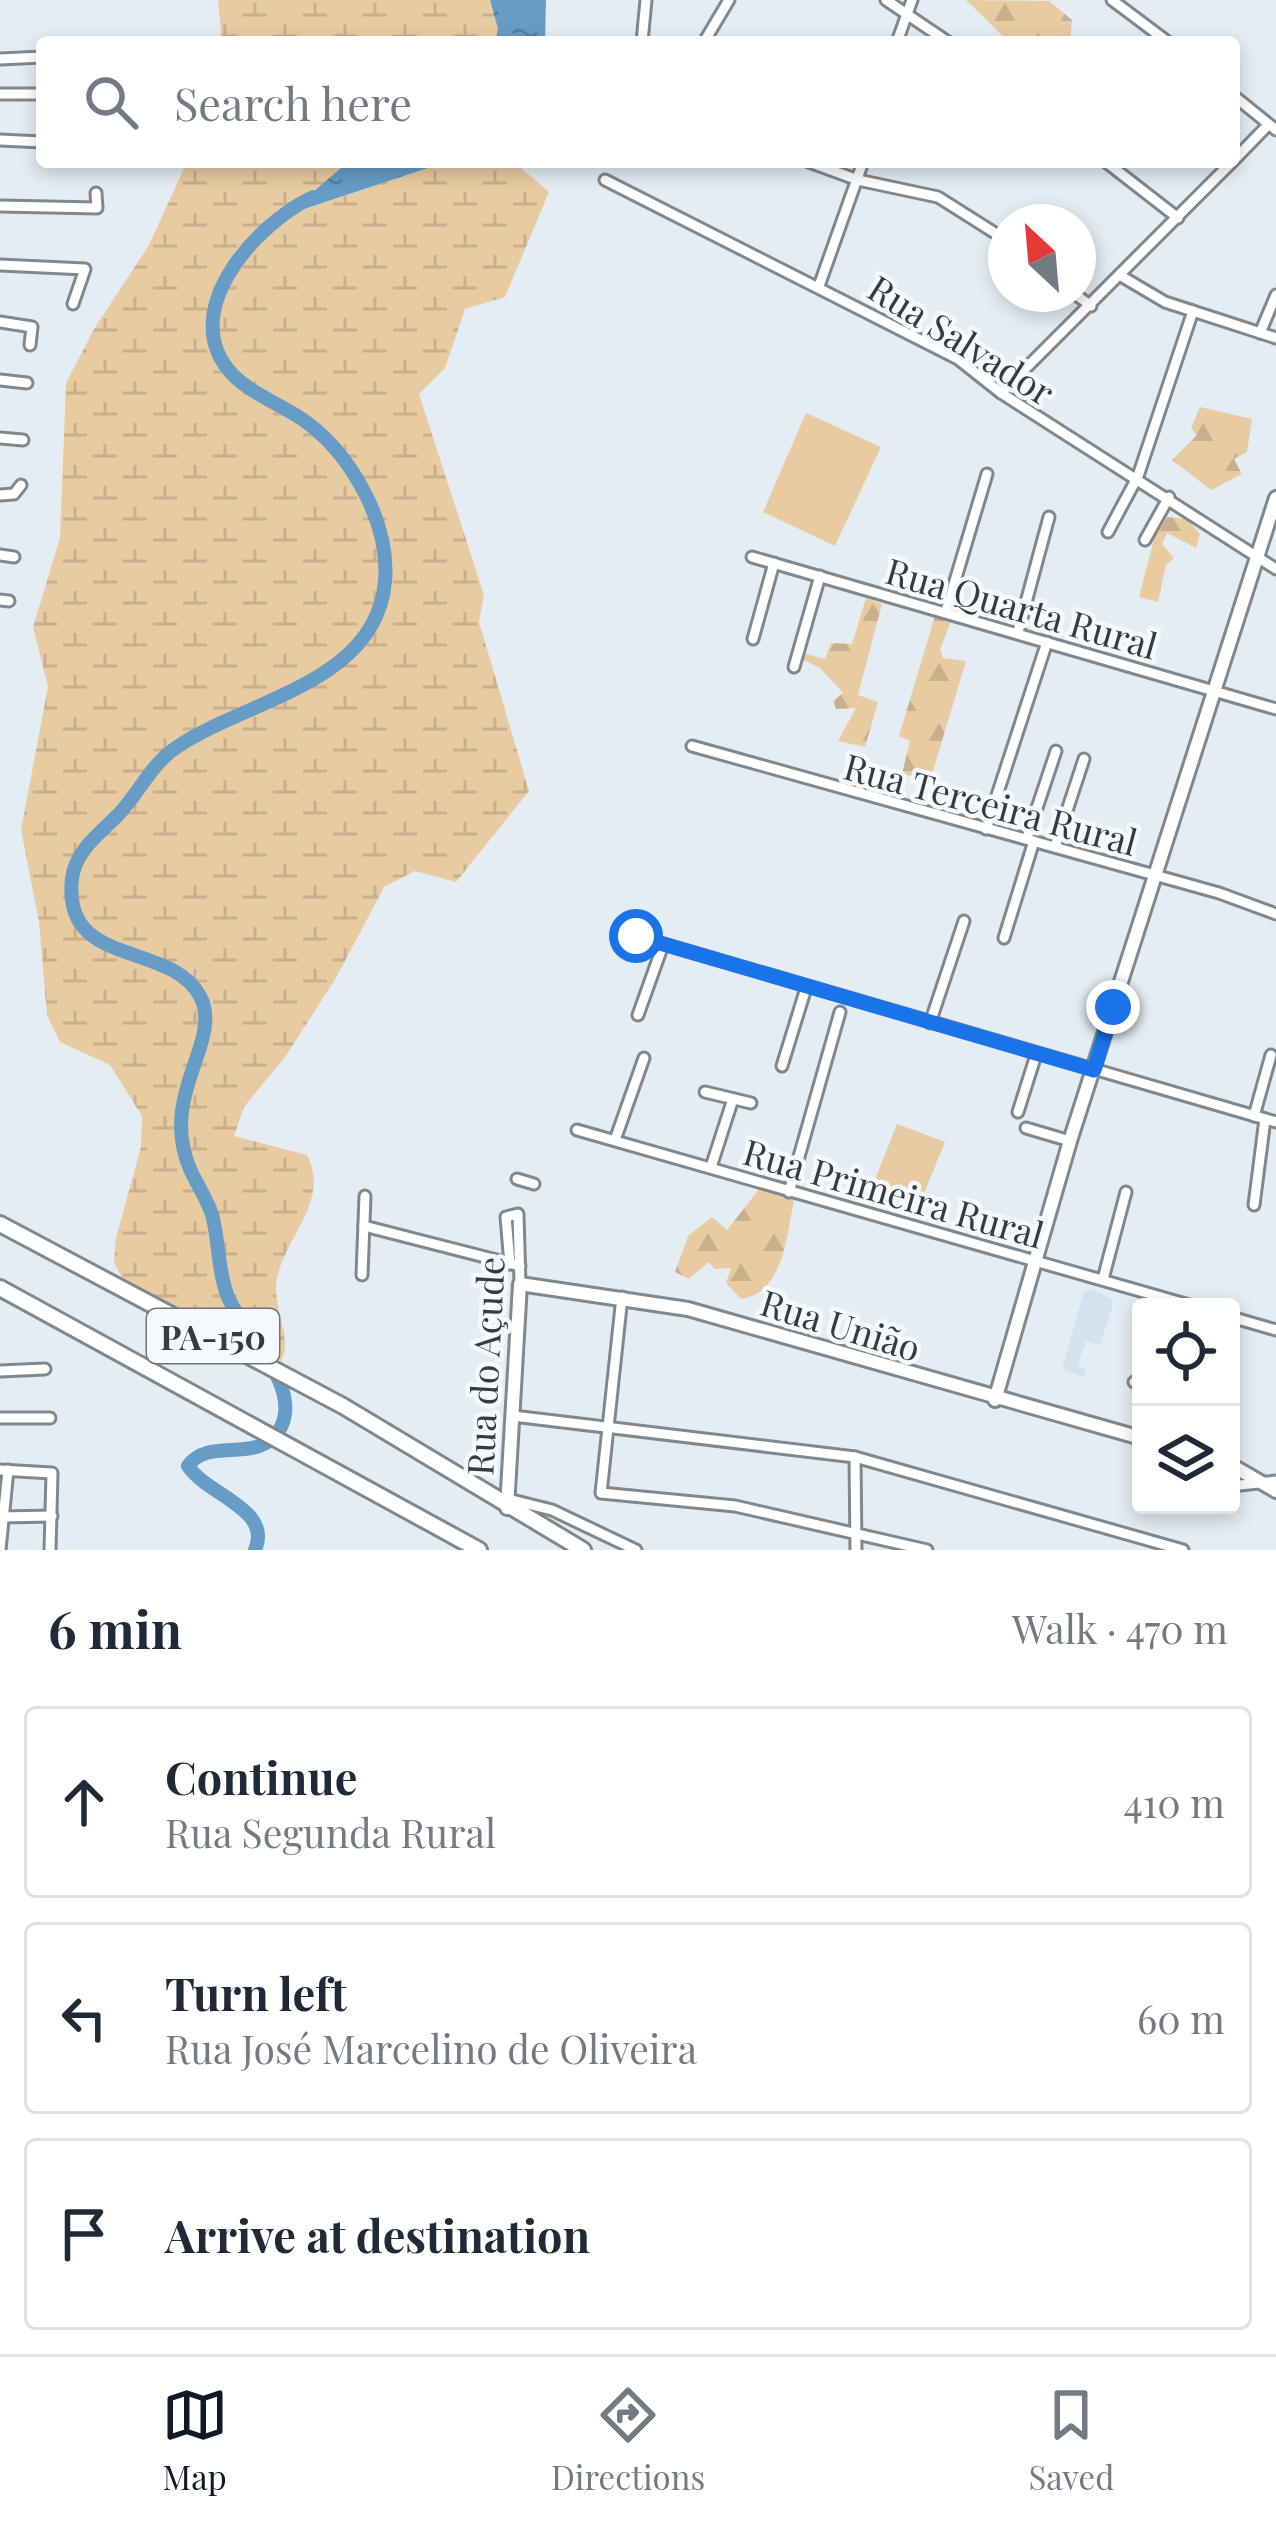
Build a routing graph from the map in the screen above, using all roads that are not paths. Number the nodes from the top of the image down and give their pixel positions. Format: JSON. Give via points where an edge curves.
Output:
{"nodes":[{"id":1,"x":646,"y":0,"type":"edge"},
{"id":2,"x":730,"y":0,"type":"edge"},
{"id":3,"x":886,"y":0,"type":"edge"},
{"id":4,"x":912,"y":0,"type":"edge"},
{"id":5,"x":1112,"y":0,"type":"edge"},
{"id":6,"x":908,"y":13,"type":"junction"},
{"id":7,"x":643,"y":36,"type":"edge"},
{"id":8,"x":708,"y":36,"type":"edge"},
{"id":9,"x":900,"y":36,"type":"edge"},
{"id":10,"x":940,"y":36,"type":"edge"},
{"id":11,"x":1160,"y":36,"type":"edge"},
{"id":12,"x":36,"y":57,"type":"edge"},
{"id":13,"x":0,"y":58,"type":"edge"},
{"id":14,"x":0,"y":94,"type":"edge"},
{"id":15,"x":36,"y":94,"type":"edge"},
{"id":16,"x":1240,"y":101,"type":"edge"},
{"id":17,"x":1274,"y":127,"type":"edge"},
{"id":18,"x":0,"y":140,"type":"edge"},
{"id":19,"x":36,"y":142,"type":"edge"},
{"id":20,"x":1240,"y":155,"type":"edge"},
{"id":21,"x":825,"y":168,"type":"edge"},
{"id":22,"x":861,"y":168,"type":"edge"},
{"id":23,"x":1114,"y":168,"type":"edge"},
{"id":24,"x":1226,"y":168,"type":"edge"},
{"id":25,"x":605,"y":180,"type":"dead end"},
{"id":26,"x":858,"y":180,"type":"junction"},
{"id":27,"x":96,"y":193,"type":"dead end"},
{"id":28,"x":0,"y":206,"type":"edge"},
{"id":29,"x":1178,"y":218,"type":"junction"},
{"id":30,"x":988,"y":229,"type":"edge"},
{"id":31,"x":0,"y":265,"type":"edge"},
{"id":32,"x":1121,"y":276,"type":"junction"},
{"id":33,"x":819,"y":286,"type":"junction"},
{"id":34,"x":1276,"y":296,"type":"edge"},
{"id":35,"x":1096,"y":301,"type":"edge"},
{"id":36,"x":74,"y":304,"type":"dead end"},
{"id":37,"x":1193,"y":311,"type":"junction"},
{"id":38,"x":1085,"y":312,"type":"edge"},
{"id":39,"x":0,"y":322,"type":"edge"},
{"id":40,"x":1260,"y":333,"type":"junction"},
{"id":41,"x":1276,"y":338,"type":"edge"},
{"id":42,"x":30,"y":345,"type":"dead end"},
{"id":43,"x":0,"y":380,"type":"edge"},
{"id":44,"x":27,"y":383,"type":"dead end"},
{"id":45,"x":1001,"y":393,"type":"junction"},
{"id":46,"x":0,"y":438,"type":"edge"},
{"id":47,"x":23,"y":440,"type":"dead end"},
{"id":48,"x":987,"y":474,"type":"dead end"},
{"id":49,"x":1138,"y":476,"type":"junction"},
{"id":50,"x":20,"y":485,"type":"dead end"},
{"id":51,"x":0,"y":494,"type":"edge"},
{"id":52,"x":1169,"y":497,"type":"junction"},
{"id":53,"x":1276,"y":498,"type":"edge"},
{"id":54,"x":1048,"y":517,"type":"dead end"},
{"id":55,"x":1108,"y":532,"type":"dead end"},
{"id":56,"x":1145,"y":540,"type":"dead end"},
{"id":57,"x":0,"y":555,"type":"edge"},
{"id":58,"x":1254,"y":555,"type":"junction"},
{"id":59,"x":14,"y":557,"type":"dead end"},
{"id":60,"x":752,"y":557,"type":"dead end"},
{"id":61,"x":774,"y":563,"type":"junction"},
{"id":62,"x":1276,"y":568,"type":"edge"},
{"id":63,"x":820,"y":576,"type":"junction"},
{"id":64,"x":946,"y":611,"type":"junction"},
{"id":65,"x":1018,"y":632,"type":"junction"},
{"id":66,"x":754,"y":639,"type":"dead end"},
{"id":67,"x":1047,"y":642,"type":"junction"},
{"id":68,"x":794,"y":667,"type":"dead end"},
{"id":69,"x":1212,"y":691,"type":"junction"},
{"id":70,"x":1276,"y":709,"type":"edge"},
{"id":71,"x":692,"y":746,"type":"dead end"},
{"id":72,"x":1056,"y":751,"type":"dead end"},
{"id":73,"x":1084,"y":759,"type":"dead end"},
{"id":74,"x":986,"y":829,"type":"junction"},
{"id":75,"x":1030,"y":839,"type":"junction"},
{"id":76,"x":1055,"y":847,"type":"junction"},
{"id":77,"x":1154,"y":876,"type":"junction"},
{"id":78,"x":1276,"y":913,"type":"edge"},
{"id":79,"x":964,"y":921,"type":"dead end"},
{"id":80,"x":636,"y":936,"type":"dead end"},
{"id":81,"x":1004,"y":938,"type":"dead end"},
{"id":82,"x":662,"y":943,"type":"junction"},
{"id":83,"x":806,"y":988,"type":"junction"},
{"id":84,"x":840,"y":1012,"type":"dead end"},
{"id":85,"x":638,"y":1015,"type":"dead end"},
{"id":86,"x":930,"y":1023,"type":"junction"},
{"id":87,"x":1036,"y":1055,"type":"junction"},
{"id":88,"x":1271,"y":1055,"type":"dead end"},
{"id":89,"x":644,"y":1058,"type":"dead end"},
{"id":90,"x":782,"y":1066,"type":"dead end"},
{"id":91,"x":1094,"y":1070,"type":"junction"},
{"id":92,"x":705,"y":1092,"type":"dead end"},
{"id":93,"x":734,"y":1099,"type":"junction"},
{"id":94,"x":751,"y":1103,"type":"dead end"},
{"id":95,"x":1018,"y":1112,"type":"dead end"},
{"id":96,"x":1265,"y":1119,"type":"edge"},
{"id":97,"x":1026,"y":1128,"type":"dead end"},
{"id":98,"x":577,"y":1130,"type":"dead end"},
{"id":99,"x":1072,"y":1138,"type":"junction"},
{"id":100,"x":615,"y":1140,"type":"junction"},
{"id":101,"x":711,"y":1167,"type":"junction"},
{"id":102,"x":517,"y":1179,"type":"dead end"},
{"id":103,"x":534,"y":1184,"type":"dead end"},
{"id":104,"x":790,"y":1192,"type":"junction"},
{"id":105,"x":1126,"y":1192,"type":"dead end"},
{"id":106,"x":365,"y":1196,"type":"dead end"},
{"id":107,"x":1254,"y":1205,"type":"dead end"},
{"id":108,"x":0,"y":1224,"type":"edge"},
{"id":109,"x":364,"y":1226,"type":"junction"},
{"id":110,"x":1036,"y":1260,"type":"junction"},
{"id":111,"x":362,"y":1275,"type":"dead end"},
{"id":112,"x":1103,"y":1280,"type":"junction"},
{"id":113,"x":520,"y":1284,"type":"junction"},
{"id":114,"x":0,"y":1288,"type":"edge"},
{"id":115,"x":622,"y":1297,"type":"junction"},
{"id":116,"x":1153,"y":1298,"type":"edge"},
{"id":117,"x":1240,"y":1320,"type":"edge"},
{"id":118,"x":1276,"y":1330,"type":"edge"},
{"id":119,"x":45,"y":1369,"type":"dead end"},
{"id":120,"x":0,"y":1371,"type":"edge"},
{"id":121,"x":995,"y":1400,"type":"junction"},
{"id":122,"x":513,"y":1417,"type":"junction"},
{"id":123,"x":0,"y":1418,"type":"edge"},
{"id":124,"x":50,"y":1418,"type":"dead end"},
{"id":125,"x":606,"y":1424,"type":"junction"},
{"id":126,"x":1132,"y":1436,"type":"edge"},
{"id":127,"x":855,"y":1457,"type":"junction"},
{"id":128,"x":1240,"y":1469,"type":"edge"},
{"id":129,"x":4,"y":1470,"type":"edge"},
{"id":130,"x":1272,"y":1485,"type":"edge"},
{"id":131,"x":1240,"y":1486,"type":"edge"},
{"id":132,"x":507,"y":1504,"type":"junction"},
{"id":133,"x":52,"y":1516,"type":"junction"},
{"id":134,"x":2,"y":1517,"type":"edge"},
{"id":135,"x":854,"y":1530,"type":"junction"},
{"id":136,"x":0,"y":1550,"type":"edge"},
{"id":137,"x":50,"y":1550,"type":"edge"},
{"id":138,"x":478,"y":1550,"type":"edge"},
{"id":139,"x":583,"y":1550,"type":"edge"},
{"id":140,"x":636,"y":1550,"type":"edge"},
{"id":141,"x":856,"y":1550,"type":"edge"},
{"id":142,"x":927,"y":1550,"type":"edge"},
{"id":143,"x":1182,"y":1550,"type":"edge"}],
"edges":[{"from":1,"to":7,"type":"street"},
{"from":2,"to":8,"type":"street"},
{"from":3,"to":6,"type":"street"},
{"from":4,"to":6,"type":"street"},
{"from":5,"to":11,"type":"street"},
{"from":6,"to":9,"type":"street"},
{"from":6,"to":10,"type":"street"},
{"from":12,"to":13,"type":"street"},
{"from":14,"to":15,"type":"street"},
{"from":16,"to":17,"type":"street"},
{"from":17,"to":20,"type":"street"},
{"from":18,"to":19,"type":"street"},
{"from":21,"to":26,"type":"street"},
{"from":22,"to":26,"type":"street"},
{"from":23,"to":29,"type":"street"},
{"from":24,"to":29,"type":"street"},
{"from":25,"to":33,"type":"street","name":"Rua Salvador"},
{"from":26,"to":30,"type":"street","via":[[938,197]]},
{"from":26,"to":33,"type":"street"},
{"from":27,"to":28,"type":"street","via":[[97,208]]},
{"from":29,"to":32,"type":"street"},
{"from":31,"to":36,"type":"street","via":[[85,269]]},
{"from":32,"to":35,"type":"street"},
{"from":32,"to":37,"type":"street"},
{"from":33,"to":45,"type":"street","name":"Rua Salvador","via":[[958,358]]},
{"from":34,"to":40,"type":"street"},
{"from":37,"to":40,"type":"street"},
{"from":37,"to":49,"type":"street"},
{"from":38,"to":45,"type":"street"},
{"from":39,"to":42,"type":"street","via":[[32,327]]},
{"from":40,"to":41,"type":"street"},
{"from":43,"to":44,"type":"street"},
{"from":45,"to":49,"type":"street","name":"Rua Salvador"},
{"from":46,"to":47,"type":"street"},
{"from":48,"to":64,"type":"street"},
{"from":49,"to":52,"type":"street","name":"Rua Salvador"},
{"from":49,"to":55,"type":"street"},
{"from":50,"to":51,"type":"street"},
{"from":52,"to":56,"type":"street"},
{"from":52,"to":58,"type":"street","name":"Rua Salvador"},
{"from":53,"to":58,"type":"street"},
{"from":54,"to":65,"type":"street"},
{"from":57,"to":59,"type":"street"},
{"from":58,"to":62,"type":"street","name":"Rua Salvador"},
{"from":58,"to":69,"type":"street"},
{"from":60,"to":61,"type":"street","name":"Rua Quarta Rural"},
{"from":61,"to":63,"type":"street","name":"Rua Quarta Rural"},
{"from":61,"to":66,"type":"street"},
{"from":63,"to":64,"type":"street","name":"Rua Quarta Rural"},
{"from":63,"to":68,"type":"street"},
{"from":64,"to":65,"type":"street","name":"Rua Quarta Rural"},
{"from":65,"to":67,"type":"street","name":"Rua Quarta Rural"},
{"from":67,"to":69,"type":"street","name":"Rua Quarta Rural"},
{"from":67,"to":74,"type":"street"},
{"from":69,"to":70,"type":"street","name":"Rua Quarta Rural"},
{"from":69,"to":77,"type":"street"},
{"from":71,"to":74,"type":"street","name":"Rua Terceira Rural"},
{"from":72,"to":75,"type":"street"},
{"from":73,"to":76,"type":"street"},
{"from":74,"to":75,"type":"street","name":"Rua Terceira Rural"},
{"from":75,"to":76,"type":"street","name":"Rua Terceira Rural"},
{"from":75,"to":81,"type":"street"},
{"from":76,"to":77,"type":"street","name":"Rua Terceira Rural"},
{"from":77,"to":78,"type":"street","name":"Rua Terceira Rural"},
{"from":77,"to":91,"type":"street"},
{"from":79,"to":86,"type":"street"},
{"from":80,"to":82,"type":"street"},
{"from":82,"to":83,"type":"street"},
{"from":82,"to":85,"type":"street"},
{"from":83,"to":86,"type":"street"},
{"from":83,"to":90,"type":"street"},
{"from":84,"to":104,"type":"street"},
{"from":86,"to":87,"type":"street"},
{"from":87,"to":91,"type":"street"},
{"from":87,"to":95,"type":"street"},
{"from":88,"to":96,"type":"street"},
{"from":89,"to":100,"type":"street"},
{"from":91,"to":96,"type":"street"},
{"from":91,"to":99,"type":"street"},
{"from":92,"to":93,"type":"street"},
{"from":93,"to":94,"type":"street"},
{"from":93,"to":101,"type":"street"},
{"from":96,"to":107,"type":"street"},
{"from":97,"to":99,"type":"street"},
{"from":98,"to":100,"type":"street","name":"Rua Primeira Rural"},
{"from":99,"to":110,"type":"street"},
{"from":100,"to":101,"type":"street","name":"Rua Primeira Rural"},
{"from":101,"to":104,"type":"street","name":"Rua Primeira Rural"},
{"from":102,"to":103,"type":"street"},
{"from":104,"to":110,"type":"street","name":"Rua Primeira Rural"},
{"from":105,"to":112,"type":"street"},
{"from":106,"to":109,"type":"street"},
{"from":108,"to":132,"type":"main road","number":"PA-150","via":[[343,1406]]},
{"from":109,"to":111,"type":"street"},
{"from":109,"to":113,"type":"street","name":"Rua do Açude","via":[[515,1265]]},
{"from":110,"to":112,"type":"street","name":"Rua Primeira Rural"},
{"from":110,"to":121,"type":"street"},
{"from":112,"to":116,"type":"street","name":"Rua Primeira Rural"},
{"from":113,"to":115,"type":"street","name":"Rua União"},
{"from":113,"to":122,"type":"street","name":"Rua do Açude"},
{"from":114,"to":138,"type":"main road","number":"PA-150"},
{"from":115,"to":121,"type":"street","name":"Rua União","via":[[688,1309]]},
{"from":115,"to":125,"type":"street"},
{"from":117,"to":118,"type":"street"},
{"from":119,"to":120,"type":"street"},
{"from":121,"to":126,"type":"street","name":"Rua União"},
{"from":122,"to":125,"type":"street"},
{"from":122,"to":132,"type":"street","name":"Rua do Açude"},
{"from":123,"to":124,"type":"street"},
{"from":125,"to":127,"type":"street"},
{"from":125,"to":135,"type":"street","via":[[601,1490]]},
{"from":127,"to":135,"type":"street"},
{"from":127,"to":143,"type":"street"},
{"from":128,"to":130,"type":"street"},
{"from":129,"to":133,"type":"street","via":[[48,1469],[55,1477]]},
{"from":129,"to":134,"type":"street"},
{"from":130,"to":131,"type":"street"},
{"from":132,"to":139,"type":"main road","number":"PA-150"},
{"from":132,"to":140,"type":"street","via":[[566,1516]]},
{"from":133,"to":134,"type":"street"},
{"from":133,"to":137,"type":"street"},
{"from":134,"to":136,"type":"street"},
{"from":135,"to":141,"type":"street"},
{"from":135,"to":142,"type":"street"}]}
